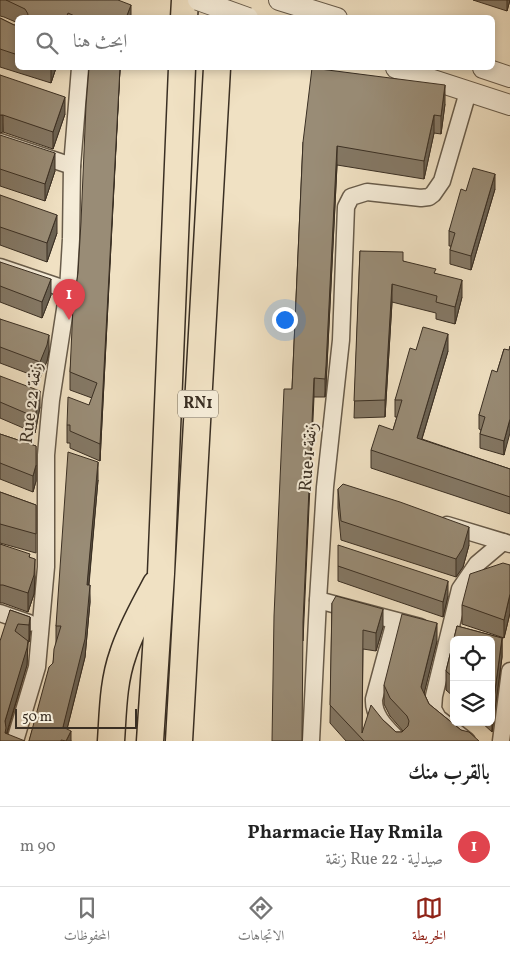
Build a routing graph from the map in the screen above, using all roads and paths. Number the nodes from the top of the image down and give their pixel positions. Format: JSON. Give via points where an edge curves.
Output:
{"nodes":[{"id":1,"x":185,"y":0,"type":"edge"},
{"id":2,"x":198,"y":0,"type":"edge"},
{"id":3,"x":221,"y":0,"type":"edge"},
{"id":4,"x":280,"y":1,"type":"edge"},
{"id":5,"x":184,"y":15,"type":"edge"},
{"id":6,"x":220,"y":15,"type":"edge"},
{"id":7,"x":240,"y":15,"type":"edge"},
{"id":8,"x":327,"y":15,"type":"edge"},
{"id":9,"x":80,"y":70,"type":"edge"},
{"id":10,"x":182,"y":70,"type":"edge"},
{"id":11,"x":217,"y":70,"type":"edge"},
{"id":12,"x":402,"y":70,"type":"edge"},
{"id":13,"x":489,"y":70,"type":"edge"},
{"id":14,"x":510,"y":77,"type":"edge"},
{"id":15,"x":468,"y":92,"type":"junction"},
{"id":16,"x":510,"y":105,"type":"edge"},
{"id":17,"x":0,"y":142,"type":"edge"},
{"id":18,"x":72,"y":166,"type":"junction"},
{"id":19,"x":53,"y":220,"type":"edge"},
{"id":20,"x":71,"y":226,"type":"junction"},
{"id":21,"x":0,"y":267,"type":"edge"},
{"id":22,"x":68,"y":290,"type":"junction"},
{"id":23,"x":42,"y":338,"type":"edge"},
{"id":24,"x":61,"y":344,"type":"junction"},
{"id":25,"x":34,"y":393,"type":"edge"},
{"id":26,"x":51,"y":400,"type":"junction"},
{"id":27,"x":28,"y":449,"type":"edge"},
{"id":28,"x":46,"y":455,"type":"junction"},
{"id":29,"x":326,"y":487,"type":"junction"},
{"id":30,"x":344,"y":493,"type":"edge"},
{"id":31,"x":28,"y":504,"type":"edge"},
{"id":32,"x":47,"y":510,"type":"junction"},
{"id":33,"x":428,"y":519,"type":"edge"},
{"id":34,"x":506,"y":543,"type":"edge"},
{"id":35,"x":322,"y":544,"type":"junction"},
{"id":36,"x":341,"y":550,"type":"edge"},
{"id":37,"x":28,"y":561,"type":"edge"},
{"id":38,"x":46,"y":568,"type":"junction"},
{"id":39,"x":161,"y":574,"type":"junction"},
{"id":40,"x":442,"y":583,"type":"edge"},
{"id":41,"x":188,"y":588,"type":"junction"},
{"id":42,"x":460,"y":589,"type":"junction"},
{"id":43,"x":318,"y":600,"type":"junction"},
{"id":44,"x":0,"y":613,"type":"edge"},
{"id":45,"x":395,"y":621,"type":"junction"},
{"id":46,"x":40,"y":627,"type":"junction"},
{"id":47,"x":449,"y":634,"type":"junction"},
{"id":48,"x":510,"y":671,"type":"edge"},
{"id":49,"x":15,"y":741,"type":"edge"},
{"id":50,"x":111,"y":741,"type":"edge"},
{"id":51,"x":150,"y":741,"type":"edge"},
{"id":52,"x":179,"y":741,"type":"edge"},
{"id":53,"x":188,"y":741,"type":"edge"},
{"id":54,"x":312,"y":741,"type":"edge"},
{"id":55,"x":399,"y":741,"type":"edge"},
{"id":56,"x":467,"y":741,"type":"edge"},
{"id":57,"x":501,"y":741,"type":"edge"}],
"edges":[{"from":1,"to":5,"type":"highway"},
{"from":2,"to":7,"type":"street","bridge":true},
{"from":3,"to":6,"type":"highway"},
{"from":4,"to":8,"type":"street"},
{"from":9,"to":18,"type":"street","name":"Rue 22 زنقة"},
{"from":10,"to":39,"type":"highway","number":"RN1"},
{"from":11,"to":41,"type":"highway","number":"RN1"},
{"from":12,"to":15,"type":"street"},
{"from":13,"to":14,"type":"street"},
{"from":15,"to":16,"type":"street"},
{"from":15,"to":29,"type":"street","name":"Rue 1 زنقة","via":[[442,182],[434,194],[421,198],[367,192],[351,197],[346,207],[341,340]]},
{"from":17,"to":18,"type":"street"},
{"from":18,"to":20,"type":"street","name":"Rue 22 زنقة"},
{"from":19,"to":20,"type":"street"},
{"from":20,"to":22,"type":"street","name":"Rue 22 زنقة"},
{"from":21,"to":22,"type":"street"},
{"from":22,"to":24,"type":"street","name":"Rue 22 زنقة"},
{"from":23,"to":24,"type":"street"},
{"from":24,"to":26,"type":"street","name":"Rue 22 زنقة"},
{"from":25,"to":26,"type":"street"},
{"from":26,"to":28,"type":"street","name":"Rue 22 زنقة"},
{"from":27,"to":28,"type":"street"},
{"from":28,"to":32,"type":"street","name":"Rue 22 زنقة"},
{"from":29,"to":30,"type":"street"},
{"from":29,"to":35,"type":"street","name":"Rue 1 زنقة"},
{"from":31,"to":32,"type":"street"},
{"from":32,"to":38,"type":"street","name":"Rue 22 زنقة"},
{"from":33,"to":34,"type":"street"},
{"from":34,"to":42,"type":"street","via":[[477,564]]},
{"from":35,"to":36,"type":"street"},
{"from":35,"to":43,"type":"street","name":"Rue 1 زنقة"},
{"from":37,"to":38,"type":"street"},
{"from":38,"to":46,"type":"street","name":"Rue 22 زنقة"},
{"from":39,"to":50,"type":"highway","via":[[122,654],[114,690]]},
{"from":39,"to":51,"type":"highway","number":"RN1"},
{"from":40,"to":42,"type":"street"},
{"from":41,"to":52,"type":"highway","number":"RN1"},
{"from":41,"to":53,"type":"highway"},
{"from":42,"to":47,"type":"street"},
{"from":43,"to":45,"type":"street"},
{"from":43,"to":54,"type":"street","name":"Rue 1 زنقة"},
{"from":44,"to":46,"type":"street"},
{"from":45,"to":47,"type":"street"},
{"from":45,"to":55,"type":"street","via":[[373,707]]},
{"from":46,"to":49,"type":"street","name":"Rue 22 زنقة","via":[[37,667]]},
{"from":47,"to":56,"type":"street","via":[[433,709],[438,718]]},
{"from":48,"to":57,"type":"street"}]}
